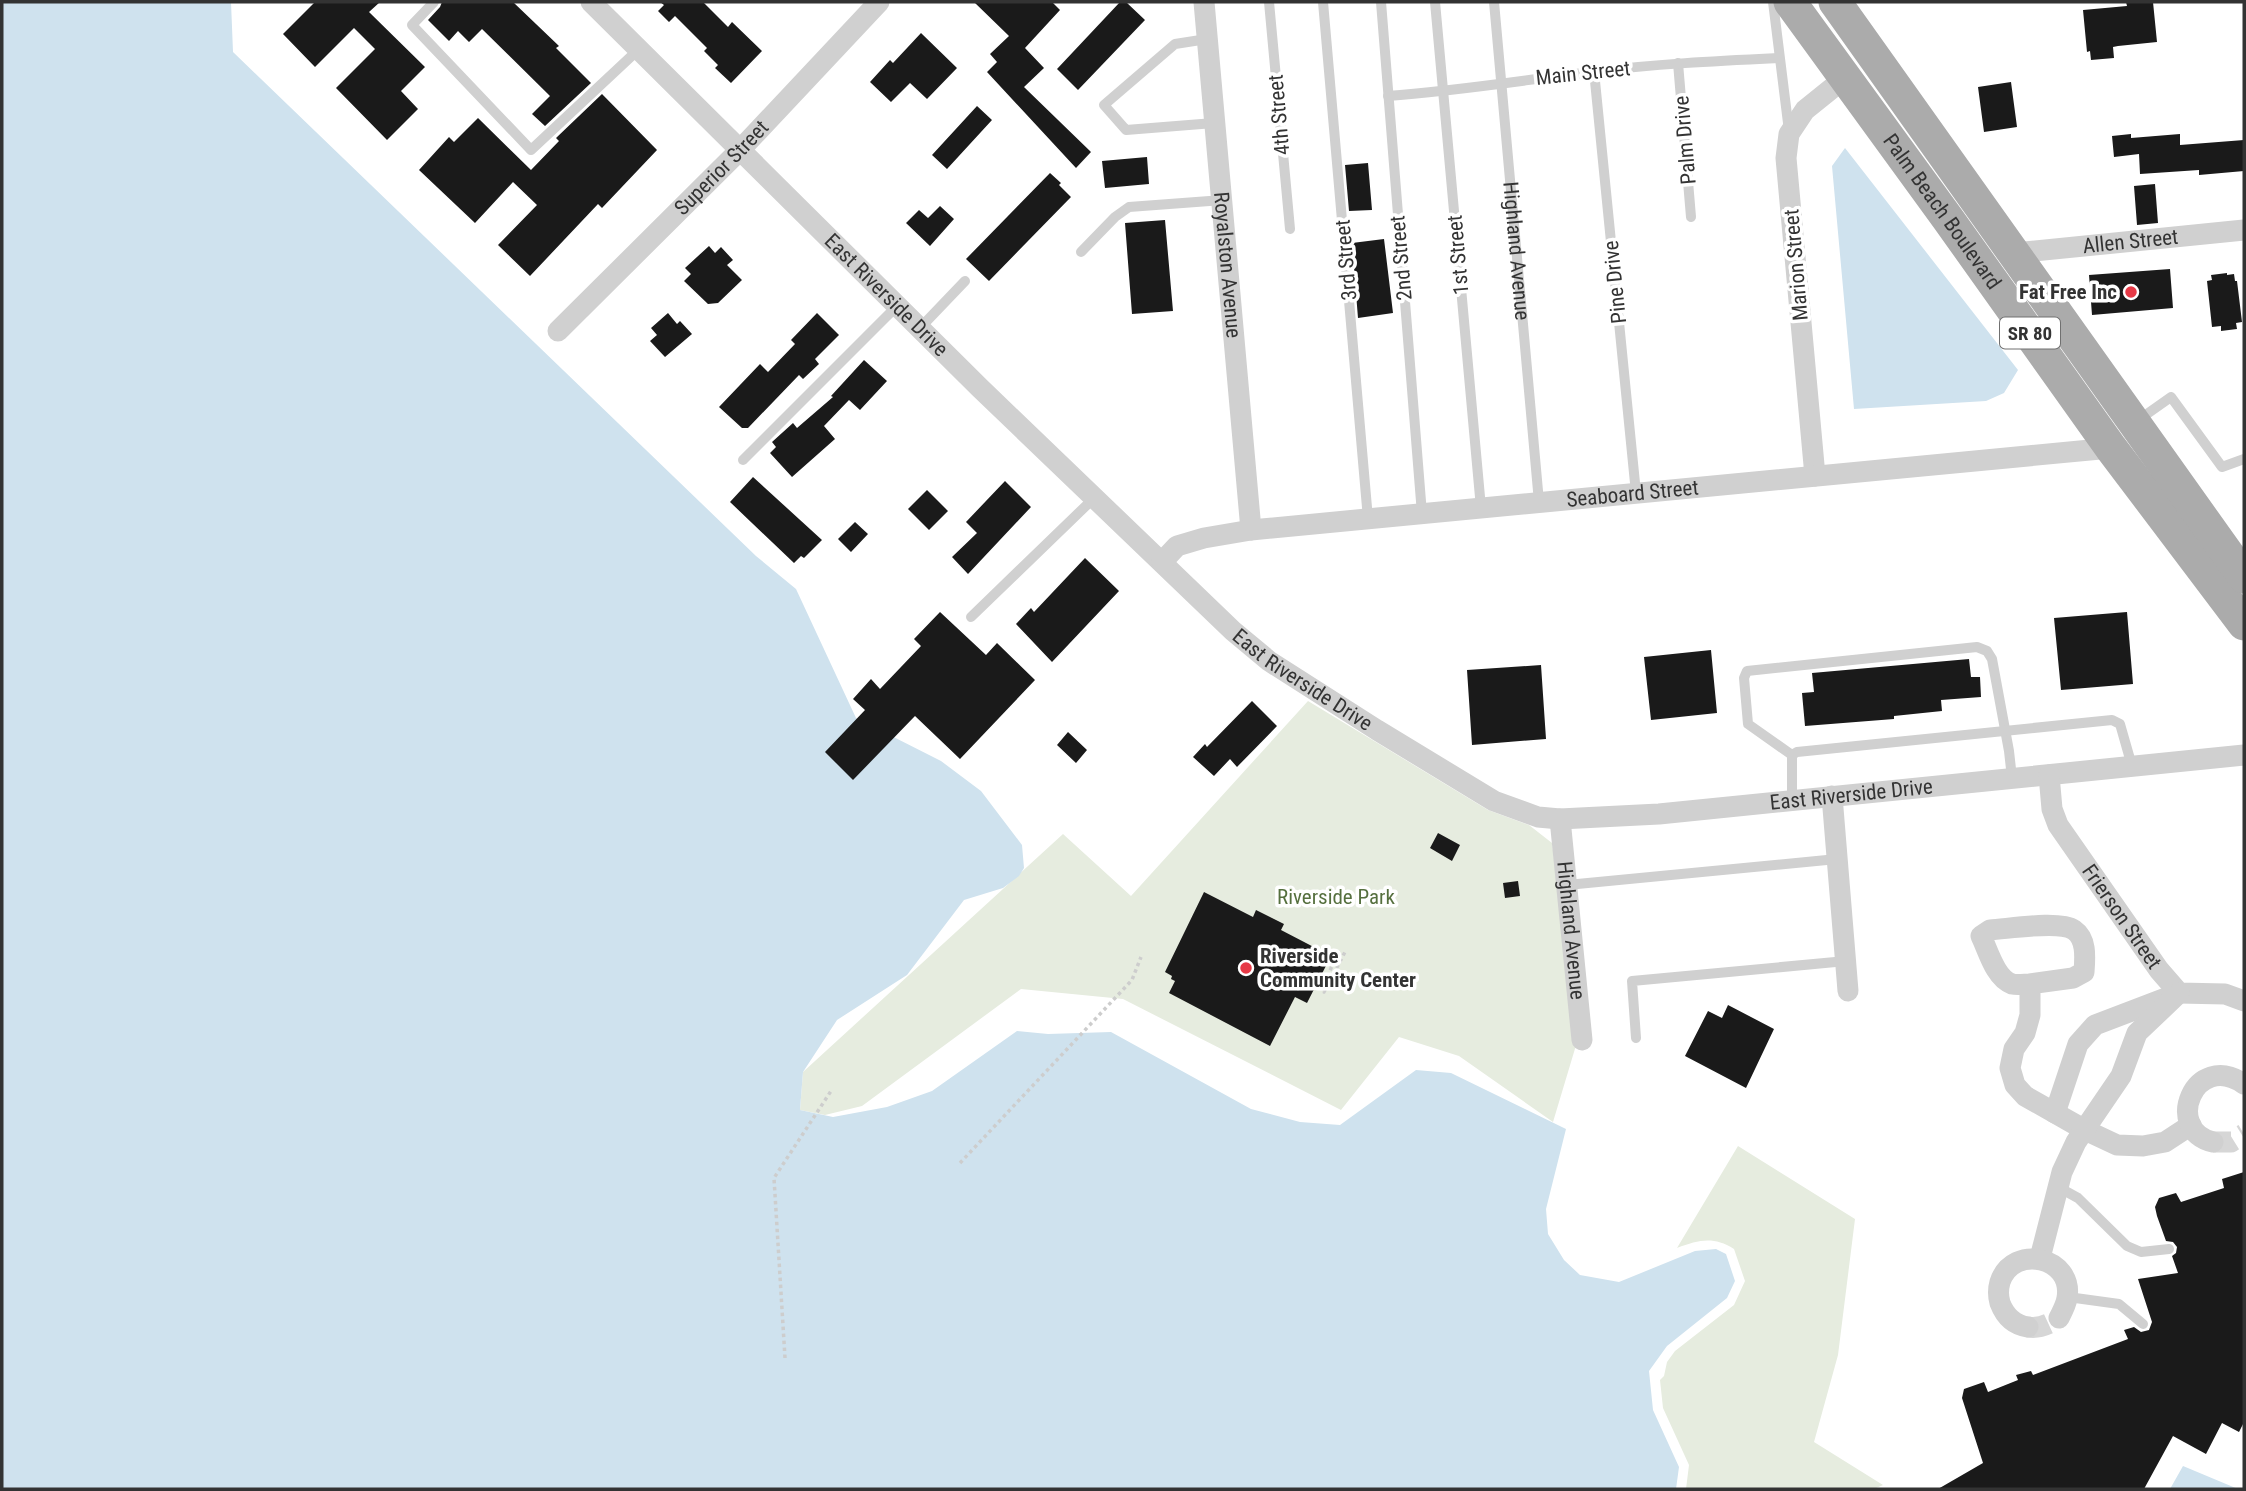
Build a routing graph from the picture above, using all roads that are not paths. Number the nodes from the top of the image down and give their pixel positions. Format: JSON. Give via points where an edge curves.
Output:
{"nodes":[{"id":1,"x":434,"y":2,"type":"edge"},
{"id":2,"x":591,"y":2,"type":"edge"},
{"id":3,"x":879,"y":2,"type":"edge"},
{"id":4,"x":1204,"y":2,"type":"edge"},
{"id":5,"x":1269,"y":2,"type":"edge"},
{"id":6,"x":1323,"y":2,"type":"edge"},
{"id":7,"x":1381,"y":2,"type":"edge"},
{"id":8,"x":1435,"y":2,"type":"edge"},
{"id":9,"x":1494,"y":2,"type":"edge"},
{"id":10,"x":1773,"y":2,"type":"edge"},
{"id":11,"x":1790,"y":2,"type":"edge"},
{"id":12,"x":1835,"y":2,"type":"edge"},
{"id":13,"x":1207,"y":39,"type":"junction"},
{"id":14,"x":638,"y":50,"type":"junction"},
{"id":15,"x":1779,"y":58,"type":"junction"},
{"id":16,"x":1678,"y":63,"type":"junction"},
{"id":17,"x":1594,"y":71,"type":"junction"},
{"id":18,"x":1846,"y":78,"type":"junction"},
{"id":19,"x":1501,"y":83,"type":"junction"},
{"id":20,"x":1443,"y":92,"type":"junction"},
{"id":21,"x":1388,"y":96,"type":"junction"},
{"id":22,"x":1214,"y":123,"type":"junction"},
{"id":23,"x":1789,"y":134,"type":"junction"},
{"id":24,"x":740,"y":150,"type":"junction"},
{"id":25,"x":1223,"y":200,"type":"junction"},
{"id":26,"x":1691,"y":217,"type":"dead end"},
{"id":27,"x":1948,"y":219,"type":"junction"},
{"id":28,"x":1290,"y":229,"type":"dead end"},
{"id":29,"x":2244,"y":230,"type":"edge"},
{"id":30,"x":1081,"y":252,"type":"dead end"},
{"id":31,"x":2015,"y":253,"type":"junction"},
{"id":32,"x":965,"y":281,"type":"dead end"},
{"id":33,"x":898,"y":305,"type":"junction"},
{"id":34,"x":920,"y":327,"type":"junction"},
{"id":35,"x":558,"y":331,"type":"dead end"},
{"id":36,"x":2135,"y":423,"type":"junction"},
{"id":37,"x":2111,"y":448,"type":"junction"},
{"id":38,"x":2244,"y":459,"type":"edge"},
{"id":39,"x":743,"y":460,"type":"dead end"},
{"id":40,"x":1815,"y":477,"type":"junction"},
{"id":41,"x":1636,"y":493,"type":"junction"},
{"id":42,"x":1093,"y":499,"type":"junction"},
{"id":43,"x":1539,"y":502,"type":"junction"},
{"id":44,"x":1481,"y":508,"type":"junction"},
{"id":45,"x":1422,"y":514,"type":"junction"},
{"id":46,"x":1368,"y":519,"type":"junction"},
{"id":47,"x":2208,"y":528,"type":"junction"},
{"id":48,"x":1251,"y":530,"type":"junction"},
{"id":49,"x":2244,"y":560,"type":"edge"},
{"id":50,"x":1162,"y":562,"type":"junction"},
{"id":51,"x":2244,"y":578,"type":"edge"},
{"id":52,"x":971,"y":618,"type":"dead end"},
{"id":53,"x":2244,"y":624,"type":"edge"},
{"id":54,"x":2005,"y":731,"type":"junction"},
{"id":55,"x":1792,"y":755,"type":"junction"},
{"id":56,"x":2244,"y":755,"type":"edge"},
{"id":57,"x":2132,"y":766,"type":"junction"},
{"id":58,"x":2049,"y":775,"type":"junction"},
{"id":59,"x":2012,"y":778,"type":"junction"},
{"id":60,"x":1832,"y":796,"type":"junction"},
{"id":61,"x":1792,"y":800,"type":"junction"},
{"id":62,"x":1560,"y":819,"type":"junction"},
{"id":63,"x":1837,"y":859,"type":"junction"},
{"id":64,"x":1567,"y":885,"type":"junction"},
{"id":65,"x":1846,"y":961,"type":"junction"},
{"id":66,"x":2030,"y":984,"type":"junction"},
{"id":67,"x":1848,"y":991,"type":"dead end"},
{"id":68,"x":2179,"y":993,"type":"junction"},
{"id":69,"x":2244,"y":1001,"type":"edge"},
{"id":70,"x":1636,"y":1038,"type":"dead end"},
{"id":71,"x":1582,"y":1040,"type":"dead end"},
{"id":72,"x":2244,"y":1084,"type":"edge"},
{"id":73,"x":2055,"y":1113,"type":"junction"},
{"id":74,"x":2191,"y":1125,"type":"junction"},
{"id":75,"x":2085,"y":1130,"type":"junction"},
{"id":76,"x":2213,"y":1142,"type":"dead end"},
{"id":77,"x":2058,"y":1187,"type":"junction"},
{"id":78,"x":2169,"y":1250,"type":"dead end"},
{"id":79,"x":2040,"y":1258,"type":"junction"},
{"id":80,"x":2068,"y":1297,"type":"junction"},
{"id":81,"x":2059,"y":1318,"type":"dead end"},
{"id":82,"x":2143,"y":1324,"type":"dead end"},
{"id":83,"x":2028,"y":1326,"type":"dead end"}],
"edges":[{"from":1,"to":14,"type":"lane","via":[[412,25],[531,150]]},
{"from":2,"to":14,"type":"street","name":"East Riverside Drive"},
{"from":3,"to":24,"type":"street","name":"Superior Street"},
{"from":4,"to":13,"type":"street","name":"Royalston Avenue"},
{"from":5,"to":28,"type":"lane","name":"4th Street"},
{"from":6,"to":46,"type":"lane","name":"3rd Street"},
{"from":7,"to":21,"type":"lane","name":"2nd Street"},
{"from":8,"to":20,"type":"lane","name":"1st Street"},
{"from":9,"to":19,"type":"lane","name":"Highland Avenue"},
{"from":10,"to":15,"type":"lane"},
{"from":11,"to":18,"type":"main road","name":"Palm Beach Boulevard","number":"SR 80"},
{"from":12,"to":31,"type":"main road","name":"Palm Beach Boulevard","number":"SR 80"},
{"from":13,"to":22,"type":"street","name":"Royalston Avenue"},
{"from":13,"to":22,"type":"lane","via":[[1175,44],[1104,105],[1126,130]]},
{"from":14,"to":24,"type":"street","name":"East Riverside Drive"},
{"from":15,"to":16,"type":"lane","name":"Main Street"},
{"from":15,"to":23,"type":"lane"},
{"from":16,"to":17,"type":"lane","name":"Main Street"},
{"from":16,"to":26,"type":"lane","name":"Palm Drive"},
{"from":17,"to":19,"type":"lane","name":"Main Street"},
{"from":17,"to":41,"type":"lane","name":"Pine Drive"},
{"from":18,"to":23,"type":"street","via":[[1805,110]]},
{"from":18,"to":27,"type":"main road","name":"Palm Beach Boulevard","number":"SR 80"},
{"from":19,"to":20,"type":"lane","name":"Main Street"},
{"from":19,"to":43,"type":"lane","name":"Highland Avenue"},
{"from":20,"to":21,"type":"lane","name":"Main Street"},
{"from":20,"to":44,"type":"lane","name":"1st Street"},
{"from":21,"to":45,"type":"lane","name":"2nd Street"},
{"from":22,"to":25,"type":"street","name":"Royalston Avenue"},
{"from":23,"to":40,"type":"street","name":"Marion Street","via":[[1786,158]]},
{"from":24,"to":33,"type":"street","name":"East Riverside Drive"},
{"from":24,"to":35,"type":"street","name":"Superior Street"},
{"from":25,"to":30,"type":"lane","via":[[1129,207]]},
{"from":25,"to":48,"type":"street","name":"Royalston Avenue"},
{"from":27,"to":31,"type":"main road","via":[[1997,252]]},
{"from":27,"to":37,"type":"main road","name":"Palm Beach Boulevard","number":"SR 80"},
{"from":29,"to":31,"type":"street","name":"Allen Street"},
{"from":31,"to":36,"type":"main road","name":"Palm Beach Boulevard","number":"SR 80"},
{"from":32,"to":34,"type":"lane"},
{"from":33,"to":34,"type":"street","name":"East Riverside Drive"},
{"from":33,"to":39,"type":"lane"},
{"from":34,"to":42,"type":"street","name":"East Riverside Drive"},
{"from":36,"to":38,"type":"lane","via":[[2171,397],[2222,467]]},
{"from":36,"to":47,"type":"main road","name":"Palm Beach Boulevard","number":"SR 80"},
{"from":37,"to":40,"type":"street","name":"Seaboard Street"},
{"from":37,"to":53,"type":"main road","name":"Palm Beach Boulevard","number":"SR 80"},
{"from":40,"to":41,"type":"street","name":"Seaboard Street"},
{"from":41,"to":43,"type":"street","name":"Seaboard Street"},
{"from":42,"to":50,"type":"street","name":"East Riverside Drive"},
{"from":42,"to":52,"type":"lane"},
{"from":43,"to":44,"type":"street","name":"Seaboard Street"},
{"from":44,"to":45,"type":"street","name":"Seaboard Street"},
{"from":45,"to":46,"type":"street","name":"Seaboard Street"},
{"from":46,"to":48,"type":"street","name":"Seaboard Street"},
{"from":47,"to":49,"type":"main road","number":"SR 80"},
{"from":47,"to":51,"type":"main road"},
{"from":48,"to":50,"type":"street","name":"Seaboard Street","via":[[1177,546]]},
{"from":50,"to":62,"type":"street","name":"East Riverside Drive","via":[[1233,631],[1320,695],[1494,801],[1538,817]]},
{"from":54,"to":55,"type":"lane"},
{"from":54,"to":55,"type":"lane","via":[[1992,659],[1977,647],[1748,671],[1744,678],[1748,724]]},
{"from":54,"to":57,"type":"lane","via":[[2112,720],[2120,724]]},
{"from":54,"to":59,"type":"lane"},
{"from":55,"to":61,"type":"lane"},
{"from":56,"to":57,"type":"street","name":"East Riverside Drive"},
{"from":57,"to":58,"type":"street","name":"East Riverside Drive"},
{"from":58,"to":59,"type":"street","name":"East Riverside Drive"},
{"from":58,"to":68,"type":"street","name":"Frierson Street","via":[[2058,825]]},
{"from":59,"to":60,"type":"street","name":"East Riverside Drive"},
{"from":60,"to":61,"type":"street","name":"East Riverside Drive"},
{"from":60,"to":63,"type":"street"},
{"from":61,"to":62,"type":"street","name":"East Riverside Drive"},
{"from":62,"to":64,"type":"street","name":"Highland Avenue"},
{"from":63,"to":64,"type":"lane"},
{"from":63,"to":65,"type":"street"},
{"from":64,"to":71,"type":"street","name":"Highland Avenue"},
{"from":65,"to":67,"type":"street"},
{"from":65,"to":70,"type":"lane","via":[[1632,981]]},
{"from":66,"to":66,"type":"street","via":[[2084,972],[2083,943],[2074,930],[2058,925],[1990,930],[1981,936],[2005,979]]},
{"from":66,"to":73,"type":"street","via":[[2030,1015],[2010,1068],[2015,1086],[2025,1096]]},
{"from":68,"to":69,"type":"street","via":[[2225,994]]},
{"from":68,"to":73,"type":"street","via":[[2095,1026],[2078,1044]]},
{"from":68,"to":75,"type":"street","via":[[2137,1033],[2122,1076]]},
{"from":72,"to":74,"type":"street","via":[[2224,1075],[2205,1079],[2189,1097]]},
{"from":73,"to":75,"type":"street"},
{"from":74,"to":75,"type":"street","via":[[2165,1142],[2143,1146],[2117,1145]]},
{"from":74,"to":76,"type":"street","via":[[2198,1135]]},
{"from":75,"to":77,"type":"street"},
{"from":77,"to":78,"type":"lane","via":[[2078,1198],[2127,1245],[2141,1252]]},
{"from":77,"to":79,"type":"street"},
{"from":79,"to":80,"type":"street","via":[[2062,1272]]},
{"from":79,"to":83,"type":"street","via":[[2010,1266],[1999,1287],[2003,1310],[2010,1319]]},
{"from":80,"to":81,"type":"street"},
{"from":80,"to":82,"type":"lane","via":[[2119,1304]]}]}
